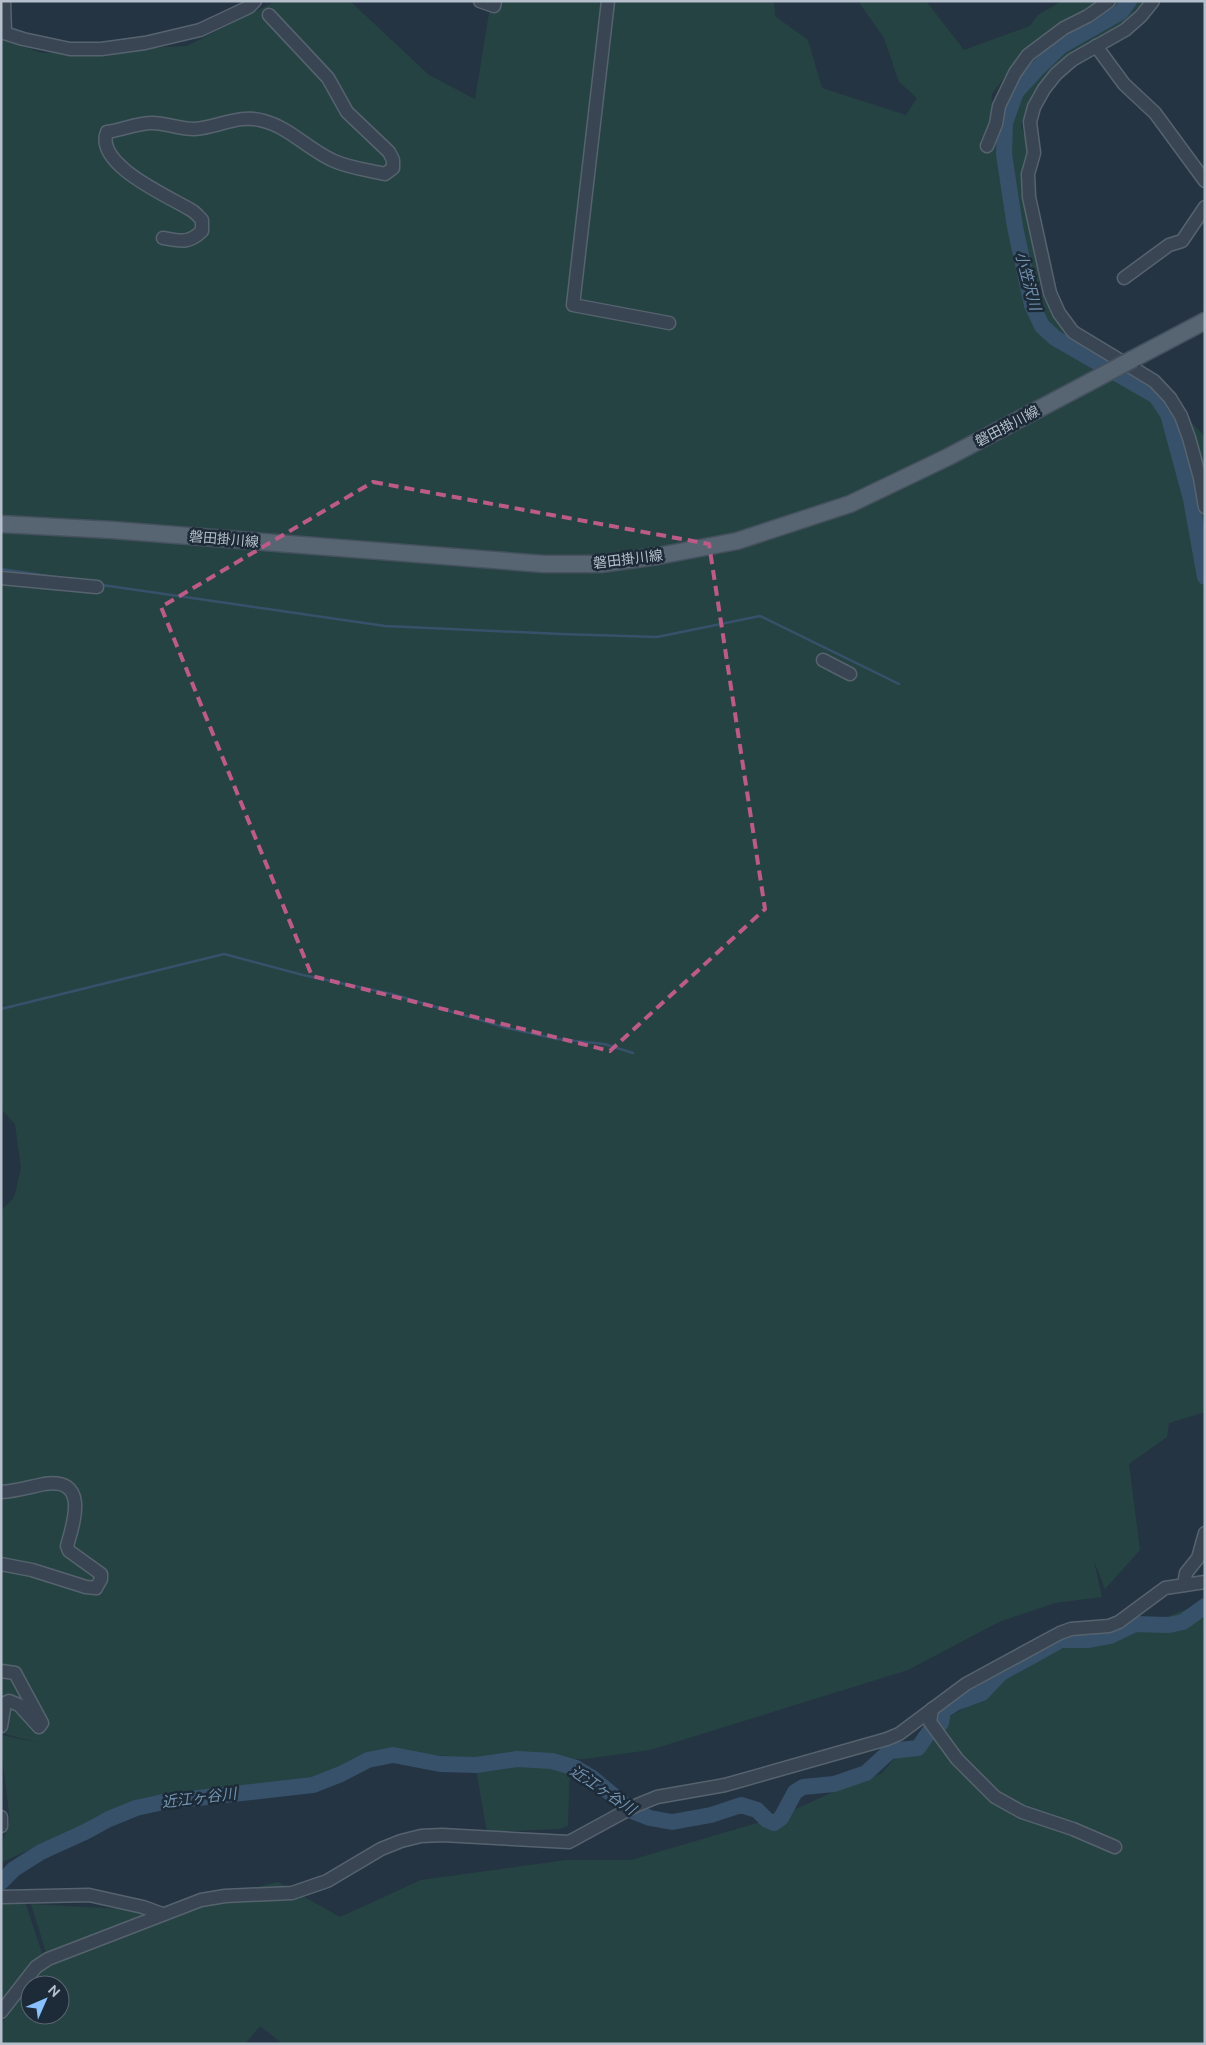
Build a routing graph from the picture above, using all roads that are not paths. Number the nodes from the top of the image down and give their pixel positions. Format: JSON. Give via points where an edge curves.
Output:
{"nodes":[{"id":1,"x":4,"y":1,"type":"edge"},
{"id":2,"x":255,"y":1,"type":"edge"},
{"id":3,"x":480,"y":1,"type":"edge"},
{"id":4,"x":495,"y":1,"type":"edge"},
{"id":5,"x":608,"y":1,"type":"edge"},
{"id":6,"x":1109,"y":1,"type":"edge"},
{"id":7,"x":1153,"y":1,"type":"edge"},
{"id":8,"x":269,"y":15,"type":"dead end"},
{"id":9,"x":3,"y":32,"type":"edge"},
{"id":10,"x":1096,"y":46,"type":"junction"},
{"id":11,"x":987,"y":146,"type":"dead end"},
{"id":12,"x":1205,"y":181,"type":"edge"},
{"id":13,"x":1205,"y":207,"type":"edge"},
{"id":14,"x":163,"y":238,"type":"dead end"},
{"id":15,"x":1124,"y":278,"type":"dead end"},
{"id":16,"x":1205,"y":321,"type":"edge"},
{"id":17,"x":670,"y":323,"type":"dead end"},
{"id":18,"x":1205,"y":507,"type":"edge"},
{"id":19,"x":1,"y":524,"type":"edge"},
{"id":20,"x":1,"y":578,"type":"edge"},
{"id":21,"x":97,"y":587,"type":"dead end"},
{"id":22,"x":823,"y":660,"type":"dead end"},
{"id":23,"x":850,"y":674,"type":"dead end"},
{"id":24,"x":1,"y":1492,"type":"edge"},
{"id":25,"x":1205,"y":1533,"type":"edge"},
{"id":26,"x":1,"y":1564,"type":"edge"},
{"id":27,"x":1205,"y":1582,"type":"edge"},
{"id":28,"x":1184,"y":1585,"type":"junction"},
{"id":29,"x":1,"y":1671,"type":"edge"},
{"id":30,"x":932,"y":1710,"type":"junction"},
{"id":31,"x":1,"y":1726,"type":"edge"},
{"id":32,"x":1,"y":1817,"type":"edge"},
{"id":33,"x":1,"y":1826,"type":"edge"},
{"id":34,"x":1115,"y":1847,"type":"dead end"},
{"id":35,"x":1,"y":1897,"type":"edge"},
{"id":36,"x":162,"y":1914,"type":"junction"},
{"id":37,"x":1,"y":2012,"type":"edge"}],
"edges":[{"from":1,"to":9,"type":"street"},
{"from":2,"to":9,"type":"street","via":[[249,7],[200,30],[101,49],[70,49]]},
{"from":3,"to":4,"type":"street","via":[[494,6]]},
{"from":5,"to":17,"type":"street","via":[[573,305]]},
{"from":6,"to":11,"type":"street","via":[[1028,55],[999,106]]},
{"from":7,"to":10,"type":"street","via":[[1125,30]]},
{"from":8,"to":14,"type":"street","via":[[328,78],[347,112],[389,152],[393,168],[385,174],[353,167],[256,118],[240,118],[195,129],[152,123],[107,132],[107,147],[112,156],[131,174],[150,189],[193,211],[202,220],[202,231],[192,239]]},
{"from":10,"to":12,"type":"street","via":[[1124,84],[1155,112]]},
{"from":10,"to":18,"type":"street","via":[[1056,74],[1034,107],[1030,122],[1034,153],[1028,174],[1029,196],[1050,293],[1073,332],[1154,381],[1170,398],[1189,438]]},
{"from":13,"to":15,"type":"street","via":[[1182,241],[1169,245]]},
{"from":16,"to":19,"type":"main road","name":"磐田掛川線","bridge":true,"via":[[948,457],[850,504],[737,541],[658,556],[610,562],[544,564]]},
{"from":20,"to":21,"type":"street"},
{"from":22,"to":23,"type":"street"},
{"from":24,"to":26,"type":"street","via":[[15,1492],[45,1484],[61,1484],[68,1488],[76,1505],[66,1546],[101,1574],[101,1579],[96,1588],[86,1587]]},
{"from":25,"to":28,"type":"street","via":[[1198,1558],[1186,1573]]},
{"from":27,"to":28,"type":"street"},
{"from":28,"to":30,"type":"street","via":[[1156,1593],[1114,1624],[1060,1633],[966,1684]]},
{"from":29,"to":31,"type":"street","via":[[15,1673],[42,1723],[39,1727],[19,1705],[9,1701],[5,1703]]},
{"from":30,"to":34,"type":"street","via":[[930,1722],[957,1759],[995,1797],[1022,1812]]},
{"from":30,"to":36,"type":"street","via":[[887,1739],[724,1785],[657,1797],[569,1842],[442,1834],[414,1838],[381,1849],[327,1881],[292,1893],[225,1896],[201,1900]]},
{"from":32,"to":33,"type":"street"},
{"from":35,"to":36,"type":"street","via":[[89,1895]]},
{"from":36,"to":37,"type":"street","via":[[48,1959],[36,1968]]}]}
